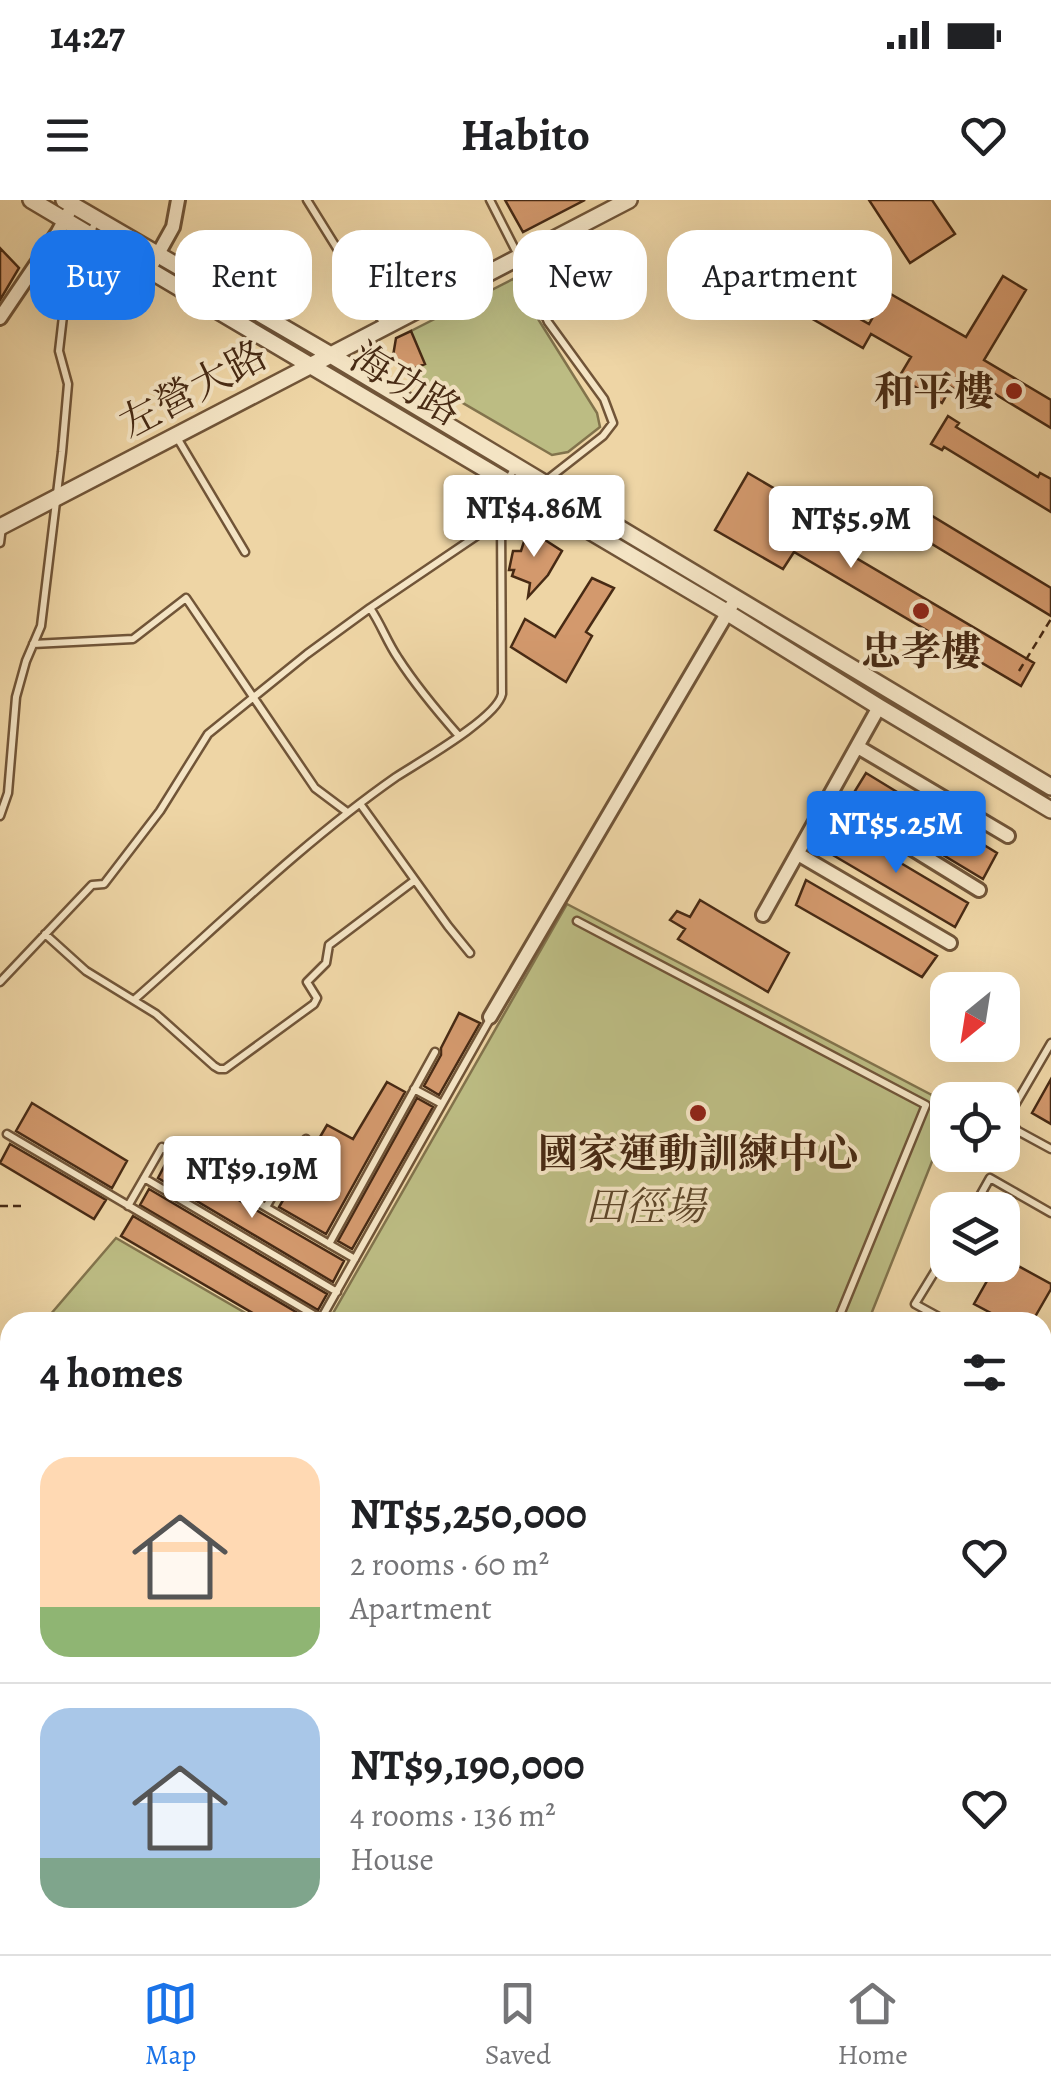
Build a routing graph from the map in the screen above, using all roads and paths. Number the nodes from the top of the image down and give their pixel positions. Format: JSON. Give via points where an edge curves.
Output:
{"nodes":[{"id":1,"x":30,"y":200,"type":"edge"},
{"id":2,"x":178,"y":200,"type":"edge"},
{"id":3,"x":307,"y":200,"type":"edge"},
{"id":4,"x":490,"y":200,"type":"edge"},
{"id":5,"x":629,"y":200,"type":"edge"},
{"id":6,"x":69,"y":206,"type":"edge"},
{"id":7,"x":93,"y":227,"type":"junction"},
{"id":8,"x":97,"y":230,"type":"edge"},
{"id":9,"x":570,"y":230,"type":"edge"},
{"id":10,"x":513,"y":244,"type":"edge"},
{"id":11,"x":158,"y":254,"type":"junction"},
{"id":12,"x":513,"y":259,"type":"edge"},
{"id":13,"x":155,"y":260,"type":"edge"},
{"id":14,"x":155,"y":273,"type":"edge"},
{"id":15,"x":0,"y":318,"type":"edge"},
{"id":16,"x":547,"y":320,"type":"edge"},
{"id":17,"x":384,"y":326,"type":"junction"},
{"id":18,"x":329,"y":354,"type":"junction"},
{"id":19,"x":310,"y":364,"type":"junction"},
{"id":20,"x":176,"y":434,"type":"junction"},
{"id":21,"x":516,"y":466,"type":"junction"},
{"id":22,"x":508,"y":482,"type":"junction"},
{"id":23,"x":543,"y":482,"type":"junction"},
{"id":24,"x":55,"y":498,"type":"junction"},
{"id":25,"x":534,"y":498,"type":"junction"},
{"id":26,"x":500,"y":520,"type":"junction"},
{"id":27,"x":1,"y":532,"type":"edge"},
{"id":28,"x":245,"y":552,"type":"dead end"},
{"id":29,"x":732,"y":605,"type":"junction"},
{"id":30,"x":370,"y":608,"type":"junction"},
{"id":31,"x":1051,"y":619,"type":"edge"},
{"id":32,"x":33,"y":644,"type":"junction"},
{"id":33,"x":1019,"y":671,"type":"dead end"},
{"id":34,"x":889,"y":690,"type":"junction"},
{"id":35,"x":252,"y":697,"type":"junction"},
{"id":36,"x":879,"y":707,"type":"junction"},
{"id":37,"x":459,"y":736,"type":"junction"},
{"id":38,"x":858,"y":747,"type":"junction"},
{"id":39,"x":1050,"y":784,"type":"edge"},
{"id":40,"x":830,"y":798,"type":"junction"},
{"id":41,"x":361,"y":805,"type":"junction"},
{"id":42,"x":1045,"y":806,"type":"edge"},
{"id":43,"x":348,"y":812,"type":"junction"},
{"id":44,"x":0,"y":816,"type":"edge"},
{"id":45,"x":1008,"y":836,"type":"dead end"},
{"id":46,"x":798,"y":854,"type":"junction"},
{"id":47,"x":415,"y":880,"type":"junction"},
{"id":48,"x":979,"y":890,"type":"dead end"},
{"id":49,"x":763,"y":915,"type":"dead end"},
{"id":50,"x":577,"y":921,"type":"dead end"},
{"id":51,"x":46,"y":934,"type":"junction"},
{"id":52,"x":950,"y":944,"type":"dead end"},
{"id":53,"x":470,"y":953,"type":"dead end"},
{"id":54,"x":0,"y":982,"type":"edge"},
{"id":55,"x":135,"y":999,"type":"junction"},
{"id":56,"x":490,"y":1018,"type":"joint"},
{"id":57,"x":1051,"y":1043,"type":"edge"},
{"id":58,"x":435,"y":1052,"type":"dead end"},
{"id":59,"x":414,"y":1089,"type":"junction"},
{"id":60,"x":442,"y":1104,"type":"junction"},
{"id":61,"x":7,"y":1134,"type":"dead end"},
{"id":62,"x":306,"y":1139,"type":"dead end"},
{"id":63,"x":1051,"y":1149,"type":"edge"},
{"id":64,"x":144,"y":1178,"type":"junction"},
{"id":65,"x":982,"y":1192,"type":"edge"},
{"id":66,"x":1014,"y":1192,"type":"edge"},
{"id":67,"x":1020,"y":1196,"type":"edge"},
{"id":68,"x":0,"y":1206,"type":"edge"},
{"id":69,"x":26,"y":1206,"type":"dead end"},
{"id":70,"x":128,"y":1206,"type":"junction"},
{"id":71,"x":266,"y":1207,"type":"junction"},
{"id":72,"x":1051,"y":1214,"type":"edge"},
{"id":73,"x":329,"y":1244,"type":"junction"},
{"id":74,"x":355,"y":1259,"type":"junction"},
{"id":75,"x":930,"y":1280,"type":"edge"},
{"id":76,"x":337,"y":1292,"type":"junction"},
{"id":77,"x":307,"y":1312,"type":"edge"},
{"id":78,"x":326,"y":1312,"type":"edge"},
{"id":79,"x":841,"y":1312,"type":"edge"},
{"id":80,"x":930,"y":1312,"type":"edge"}],
"edges":[{"from":1,"to":6,"type":"street"},
{"from":2,"to":11,"type":"street"},
{"from":3,"to":17,"type":"lane"},
{"from":4,"to":10,"type":"lane"},
{"from":5,"to":9,"type":"street","name":"左營大路"},
{"from":6,"to":7,"type":"street"},
{"from":6,"to":15,"type":"street"},
{"from":7,"to":8,"type":"street","name":"海功路"},
{"from":7,"to":11,"type":"street","name":"海功路"},
{"from":7,"to":24,"type":"lane","via":[[78,260],[59,351],[68,384]]},
{"from":11,"to":13,"type":"street"},
{"from":11,"to":18,"type":"street","name":"海功路"},
{"from":12,"to":17,"type":"street","name":"左營大路"},
{"from":14,"to":19,"type":"street","name":"海功路"},
{"from":16,"to":23,"type":"lane","via":[[604,400],[612,423]]},
{"from":17,"to":18,"type":"street","name":"左營大路"},
{"from":18,"to":19,"type":"street","name":"左營大路"},
{"from":18,"to":21,"type":"street","name":"海功路"},
{"from":19,"to":20,"type":"street","name":"左營大路"},
{"from":19,"to":22,"type":"street","name":"海功路"},
{"from":20,"to":24,"type":"street","name":"左營大路"},
{"from":20,"to":28,"type":"lane"},
{"from":21,"to":22,"type":"lane"},
{"from":21,"to":23,"type":"street","name":"海功路"},
{"from":22,"to":25,"type":"street","name":"海功路"},
{"from":22,"to":26,"type":"lane"},
{"from":23,"to":25,"type":"lane"},
{"from":23,"to":29,"type":"street","name":"海功路"},
{"from":24,"to":27,"type":"street","name":"左營大路"},
{"from":24,"to":32,"type":"lane","via":[[41,626]]},
{"from":25,"to":29,"type":"street","name":"海功路"},
{"from":26,"to":30,"type":"lane"},
{"from":26,"to":37,"type":"lane","via":[[502,700]]},
{"from":29,"to":34,"type":"street","name":"海功路"},
{"from":29,"to":36,"type":"street","name":"海功路"},
{"from":29,"to":56,"type":"street"},
{"from":30,"to":35,"type":"lane"},
{"from":30,"to":37,"type":"lane","via":[[394,654]]},
{"from":31,"to":33,"type":"path"},
{"from":32,"to":35,"type":"lane","via":[[133,639],[186,598]]},
{"from":32,"to":44,"type":"lane","via":[[16,697]]},
{"from":34,"to":36,"type":"street"},
{"from":34,"to":39,"type":"street","name":"海功路"},
{"from":35,"to":43,"type":"lane","via":[[315,788]]},
{"from":35,"to":51,"type":"lane","via":[[204,738],[104,884],[92,885]]},
{"from":36,"to":38,"type":"street"},
{"from":36,"to":42,"type":"street","name":"海功路"},
{"from":37,"to":41,"type":"lane"},
{"from":38,"to":40,"type":"street"},
{"from":38,"to":45,"type":"street"},
{"from":39,"to":42,"type":"street"},
{"from":40,"to":46,"type":"street"},
{"from":40,"to":48,"type":"street"},
{"from":41,"to":43,"type":"lane"},
{"from":41,"to":47,"type":"lane"},
{"from":43,"to":55,"type":"lane"},
{"from":46,"to":49,"type":"street"},
{"from":46,"to":52,"type":"street"},
{"from":47,"to":53,"type":"lane"},
{"from":47,"to":55,"type":"lane","via":[[329,945],[326,963],[308,979],[314,1004],[225,1069]]},
{"from":50,"to":79,"type":"lane","via":[[926,1105]]},
{"from":51,"to":54,"type":"lane"},
{"from":51,"to":55,"type":"lane","via":[[86,971]]},
{"from":56,"to":60,"type":"lane"},
{"from":57,"to":63,"type":"lane","via":[[1011,1118],[1014,1127]]},
{"from":58,"to":59,"type":"lane"},
{"from":59,"to":60,"type":"lane"},
{"from":59,"to":73,"type":"lane"},
{"from":60,"to":74,"type":"lane"},
{"from":61,"to":70,"type":"lane"},
{"from":62,"to":71,"type":"lane"},
{"from":64,"to":70,"type":"lane"},
{"from":64,"to":71,"type":"lane","via":[[162,1146]]},
{"from":64,"to":76,"type":"lane"},
{"from":65,"to":66,"type":"lane","via":[[990,1178]]},
{"from":67,"to":72,"type":"lane"},
{"from":68,"to":69,"type":"path"},
{"from":70,"to":77,"type":"lane"},
{"from":71,"to":73,"type":"lane"},
{"from":73,"to":74,"type":"lane"},
{"from":74,"to":76,"type":"lane"},
{"from":75,"to":80,"type":"lane","via":[[916,1304]]},
{"from":76,"to":78,"type":"lane"}]}
